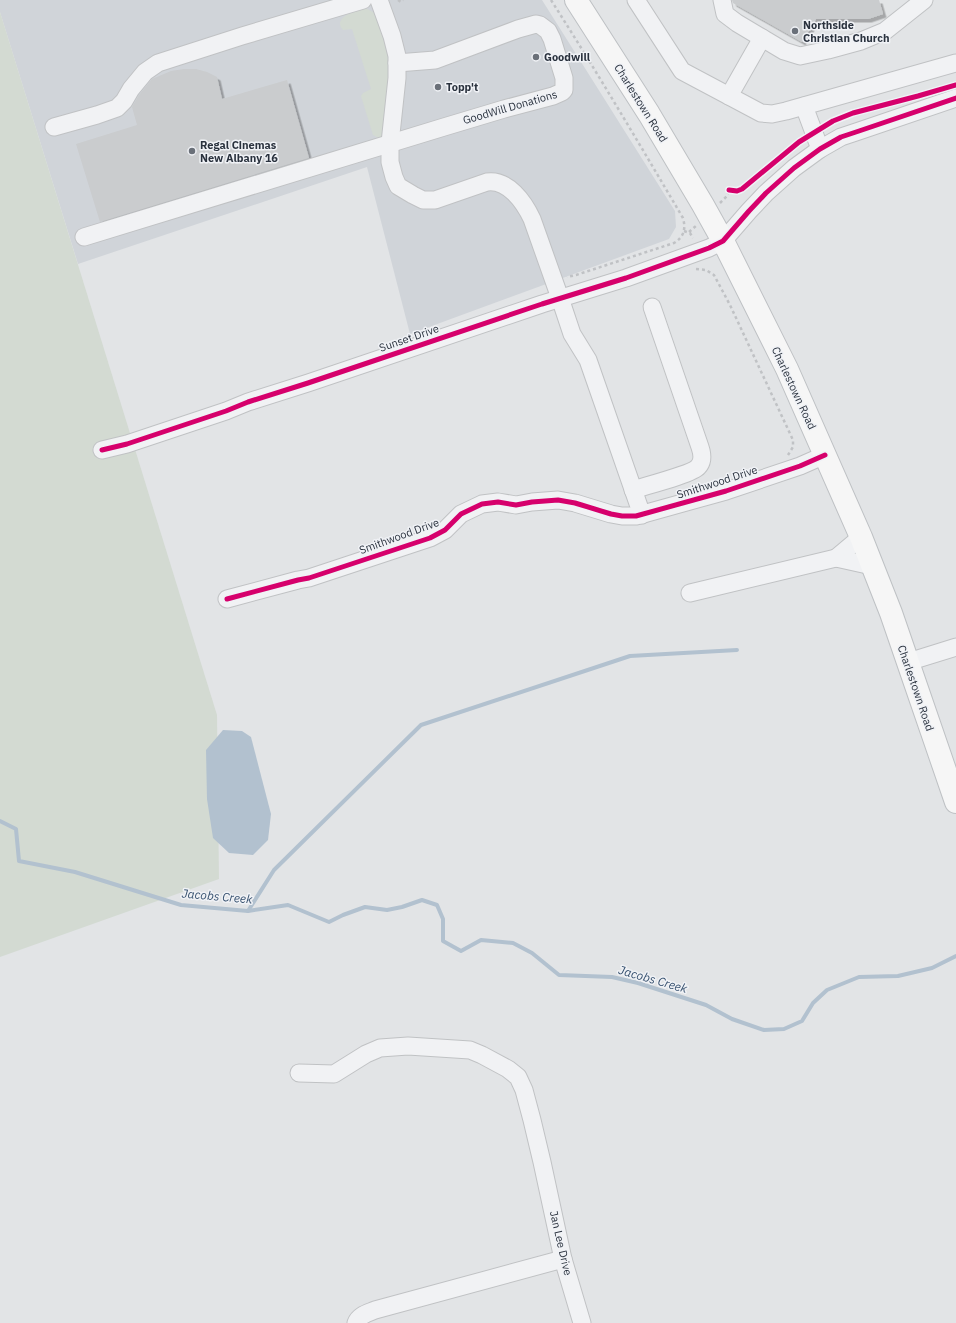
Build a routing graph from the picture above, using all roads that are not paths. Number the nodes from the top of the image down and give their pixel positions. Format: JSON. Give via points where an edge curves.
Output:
{"nodes":[{"id":1,"x":364,"y":0,"type":"edge"},
{"id":2,"x":379,"y":0,"type":"edge"},
{"id":3,"x":576,"y":0,"type":"edge"},
{"id":4,"x":636,"y":0,"type":"edge"},
{"id":5,"x":722,"y":0,"type":"edge"},
{"id":6,"x":924,"y":0,"type":"edge"},
{"id":7,"x":762,"y":38,"type":"junction"},
{"id":8,"x":397,"y":63,"type":"junction"},
{"id":9,"x":956,"y":63,"type":"edge"},
{"id":10,"x":729,"y":96,"type":"junction"},
{"id":11,"x":956,"y":98,"type":"edge"},
{"id":12,"x":804,"y":106,"type":"junction"},
{"id":13,"x":54,"y":127,"type":"dead end"},
{"id":14,"x":390,"y":143,"type":"junction"},
{"id":15,"x":820,"y":149,"type":"junction"},
{"id":16,"x":84,"y":237,"type":"dead end"},
{"id":17,"x":723,"y":241,"type":"junction"},
{"id":18,"x":560,"y":298,"type":"junction"},
{"id":19,"x":652,"y":307,"type":"dead end"},
{"id":20,"x":102,"y":450,"type":"dead end"},
{"id":21,"x":826,"y":455,"type":"junction"},
{"id":22,"x":634,"y":490,"type":"junction"},
{"id":23,"x":642,"y":515,"type":"junction"},
{"id":24,"x":861,"y":537,"type":"junction"},
{"id":25,"x":836,"y":558,"type":"junction"},
{"id":26,"x":872,"y":566,"type":"junction"},
{"id":27,"x":690,"y":593,"type":"dead end"},
{"id":28,"x":227,"y":599,"type":"dead end"},
{"id":29,"x":956,"y":647,"type":"edge"},
{"id":30,"x":908,"y":662,"type":"junction"},
{"id":31,"x":956,"y":802,"type":"edge"},
{"id":32,"x":299,"y":1073,"type":"dead end"},
{"id":33,"x":563,"y":1259,"type":"junction"},
{"id":34,"x":356,"y":1323,"type":"edge"},
{"id":35,"x":582,"y":1323,"type":"edge"}],
"edges":[{"from":1,"to":13,"type":"street","via":[[158,63],[141,75],[117,108]]},
{"from":2,"to":8,"type":"street","via":[[392,36]]},
{"from":3,"to":17,"type":"main road","name":"Charlestown Road","via":[[649,114]]},
{"from":4,"to":10,"type":"street","via":[[682,71]]},
{"from":5,"to":7,"type":"street","via":[[725,14]]},
{"from":6,"to":7,"type":"street","via":[[885,31],[861,41],[807,56],[793,55]]},
{"from":7,"to":10,"type":"street"},
{"from":8,"to":14,"type":"street"},
{"from":8,"to":14,"type":"street","name":"GoodWill Donations","via":[[435,60],[528,26],[540,25],[550,35],[564,78],[564,90],[553,96]]},
{"from":9,"to":12,"type":"street"},
{"from":10,"to":12,"type":"street","via":[[761,113],[772,114]]},
{"from":11,"to":15,"type":"street","via":[[847,135]]},
{"from":12,"to":15,"type":"street"},
{"from":14,"to":16,"type":"street"},
{"from":14,"to":18,"type":"street","via":[[390,162],[398,186],[423,200],[435,200],[495,181],[505,185],[521,199],[528,209]]},
{"from":15,"to":17,"type":"street","via":[[766,193]]},
{"from":17,"to":18,"type":"street","name":"Sunset Drive","via":[[626,278]]},
{"from":17,"to":21,"type":"main road","name":"Charlestown Road"},
{"from":18,"to":20,"type":"street","name":"Sunset Drive","via":[[127,444]]},
{"from":18,"to":22,"type":"street","via":[[573,338],[588,360]]},
{"from":19,"to":22,"type":"street","via":[[702,458],[700,466],[691,472]]},
{"from":21,"to":23,"type":"street","name":"Smithwood Drive","via":[[726,491]]},
{"from":21,"to":24,"type":"main road","name":"Charlestown Road"},
{"from":22,"to":23,"type":"street"},
{"from":23,"to":28,"type":"street","name":"Smithwood Drive","via":[[622,516],[558,500],[516,505],[498,502],[482,504],[461,514],[445,530],[430,538],[309,578]]},
{"from":24,"to":25,"type":"street"},
{"from":24,"to":26,"type":"main road","name":"Charlestown Road"},
{"from":25,"to":26,"type":"street"},
{"from":25,"to":27,"type":"street"},
{"from":26,"to":30,"type":"main road","name":"Charlestown Road"},
{"from":29,"to":30,"type":"street"},
{"from":30,"to":31,"type":"main road","name":"Charlestown Road"},
{"from":32,"to":33,"type":"street","name":"Jan Lee Drive","via":[[334,1074],[380,1048],[408,1046],[470,1050],[508,1069],[518,1077],[524,1090]]},
{"from":33,"to":34,"type":"street","via":[[375,1310],[362,1316]]},
{"from":33,"to":35,"type":"street","name":"Jan Lee Drive"}]}
